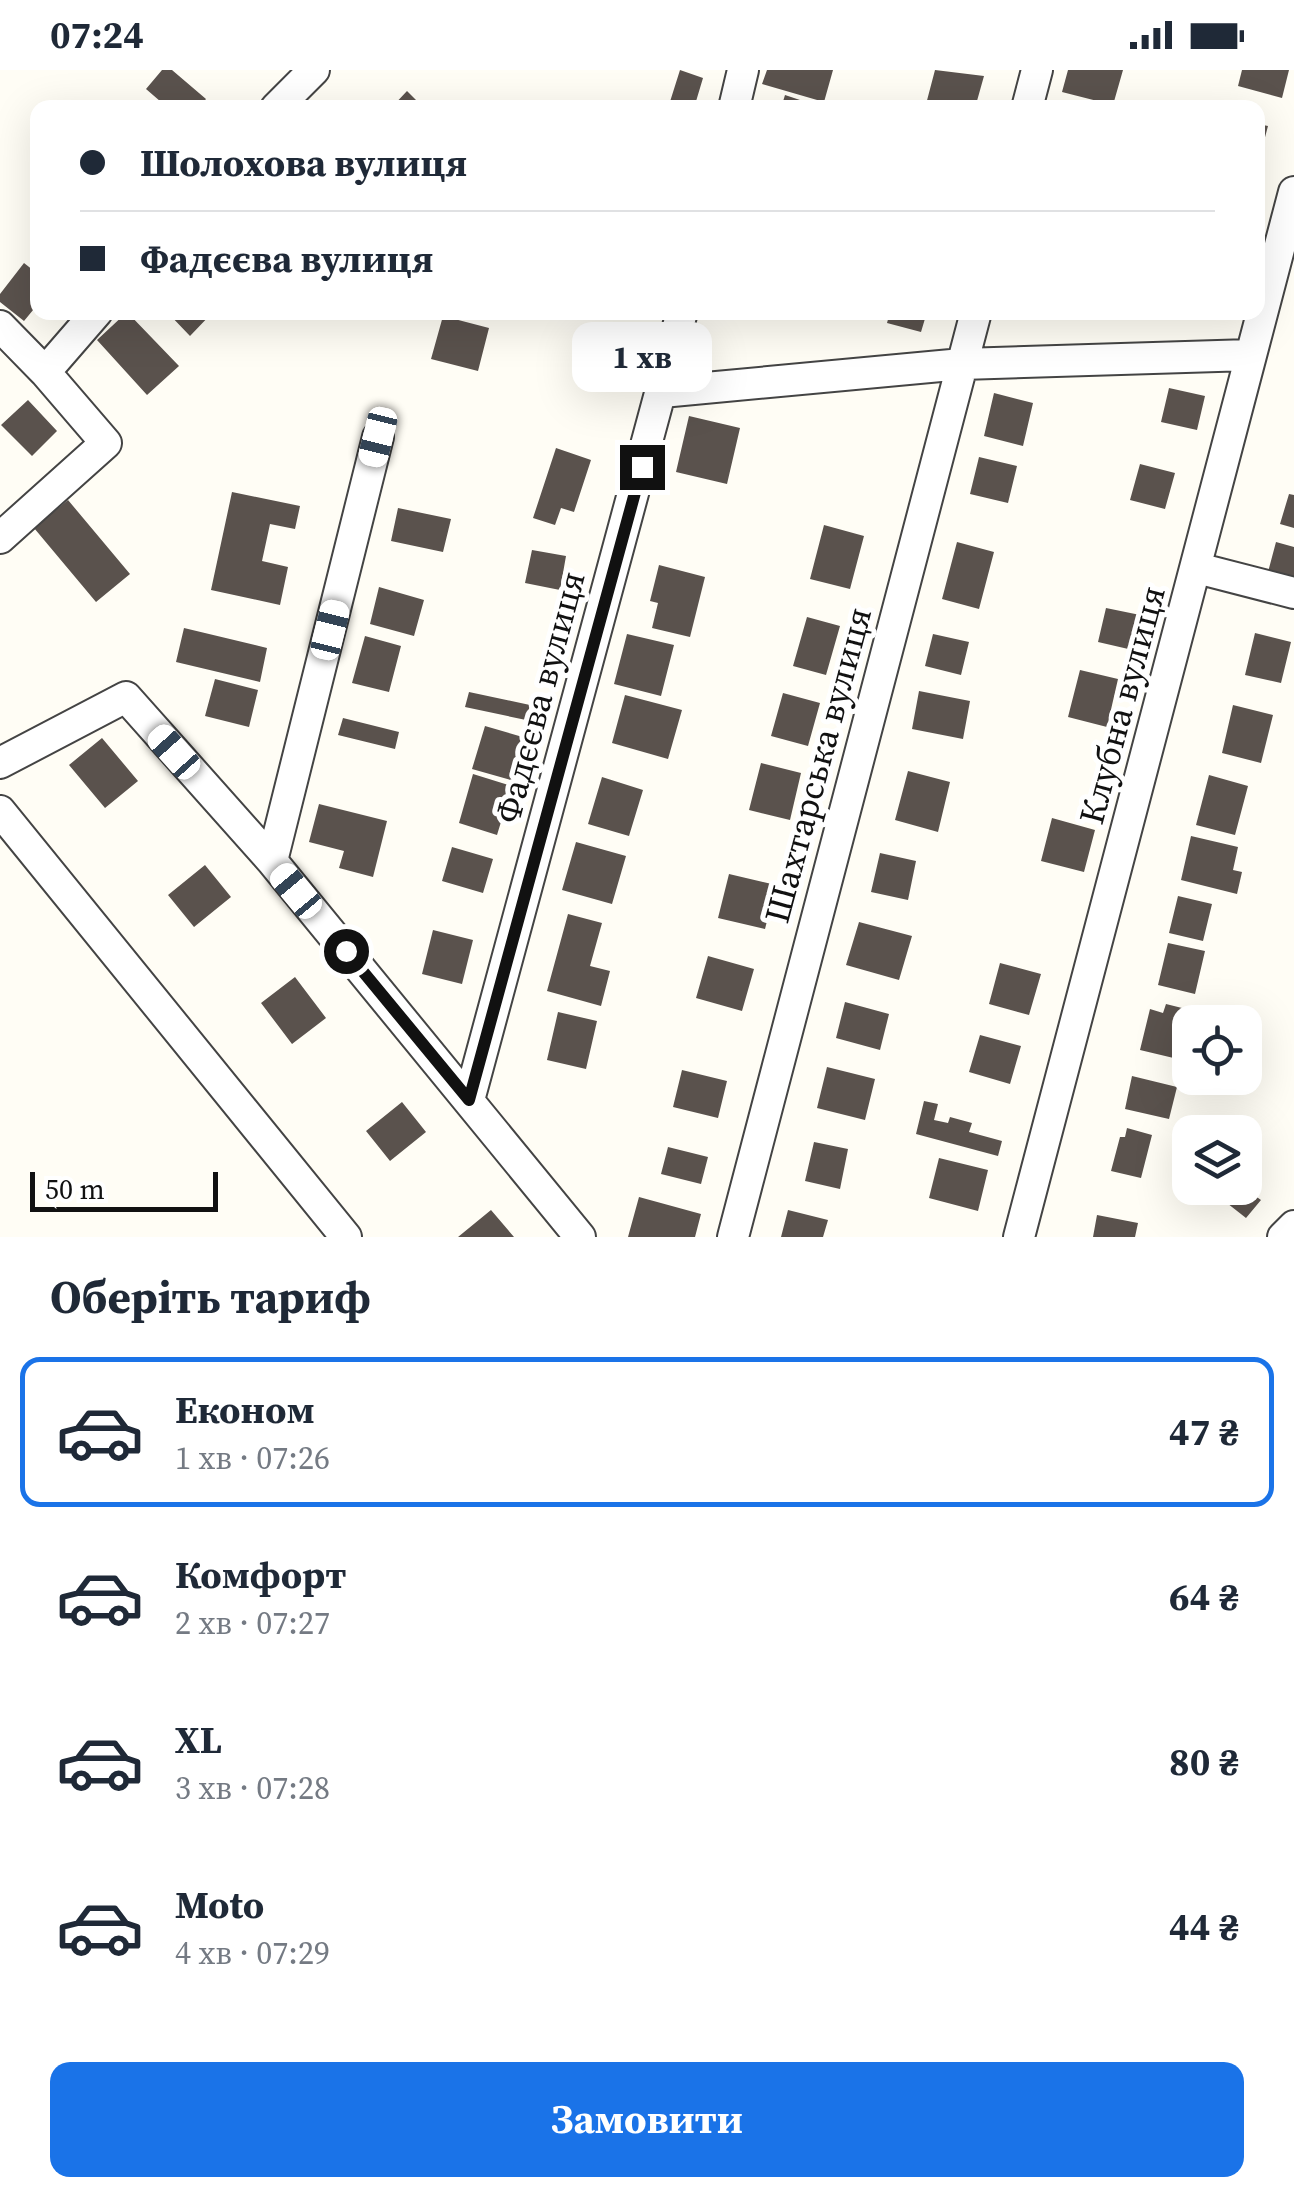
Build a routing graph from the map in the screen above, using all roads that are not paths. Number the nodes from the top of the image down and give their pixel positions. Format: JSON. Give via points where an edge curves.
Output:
{"nodes":[{"id":1,"x":314,"y":70,"type":"edge"},
{"id":2,"x":743,"y":70,"type":"edge"},
{"id":3,"x":1037,"y":70,"type":"edge"},
{"id":4,"x":284,"y":100,"type":"edge"},
{"id":5,"x":736,"y":100,"type":"edge"},
{"id":6,"x":1030,"y":100,"type":"edge"},
{"id":7,"x":1294,"y":192,"type":"edge"},
{"id":8,"x":1265,"y":299,"type":"edge"},
{"id":9,"x":90,"y":320,"type":"edge"},
{"id":10,"x":680,"y":320,"type":"edge"},
{"id":11,"x":974,"y":320,"type":"edge"},
{"id":12,"x":1259,"y":320,"type":"edge"},
{"id":13,"x":0,"y":326,"type":"edge"},
{"id":14,"x":1250,"y":355,"type":"junction"},
{"id":15,"x":962,"y":364,"type":"junction"},
{"id":16,"x":45,"y":372,"type":"junction"},
{"id":17,"x":662,"y":392,"type":"junction"},
{"id":18,"x":378,"y":437,"type":"dead end"},
{"id":19,"x":0,"y":538,"type":"edge"},
{"id":20,"x":1197,"y":568,"type":"junction"},
{"id":21,"x":1294,"y":593,"type":"edge"},
{"id":22,"x":0,"y":763,"type":"edge"},
{"id":23,"x":0,"y":811,"type":"edge"},
{"id":24,"x":272,"y":861,"type":"junction"},
{"id":25,"x":469,"y":1100,"type":"junction"},
{"id":26,"x":1294,"y":1226,"type":"edge"},
{"id":27,"x":346,"y":1237,"type":"edge"},
{"id":28,"x":580,"y":1237,"type":"edge"},
{"id":29,"x":733,"y":1237,"type":"edge"},
{"id":30,"x":1019,"y":1237,"type":"edge"},
{"id":31,"x":1283,"y":1237,"type":"edge"}],
"edges":[{"from":1,"to":4,"type":"street"},
{"from":2,"to":5,"type":"street"},
{"from":3,"to":6,"type":"street"},
{"from":7,"to":8,"type":"street","name":"Клубна вулиця"},
{"from":9,"to":16,"type":"street"},
{"from":10,"to":17,"type":"street","name":"Фадєєва вулиця"},
{"from":11,"to":15,"type":"street","name":"Шахтарська вулиця"},
{"from":12,"to":14,"type":"street","name":"Клубна вулиця"},
{"from":13,"to":16,"type":"street"},
{"from":14,"to":15,"type":"street"},
{"from":14,"to":20,"type":"street","name":"Клубна вулиця"},
{"from":15,"to":17,"type":"street"},
{"from":15,"to":29,"type":"street","name":"Шахтарська вулиця"},
{"from":16,"to":19,"type":"street","via":[[106,443]]},
{"from":17,"to":25,"type":"street","name":"Фадєєва вулиця"},
{"from":18,"to":24,"type":"street"},
{"from":20,"to":21,"type":"street"},
{"from":20,"to":30,"type":"street","name":"Клубна вулиця"},
{"from":22,"to":24,"type":"street","via":[[126,697]]},
{"from":23,"to":27,"type":"street"},
{"from":24,"to":25,"type":"street"},
{"from":25,"to":28,"type":"street"},
{"from":26,"to":31,"type":"street"}]}
